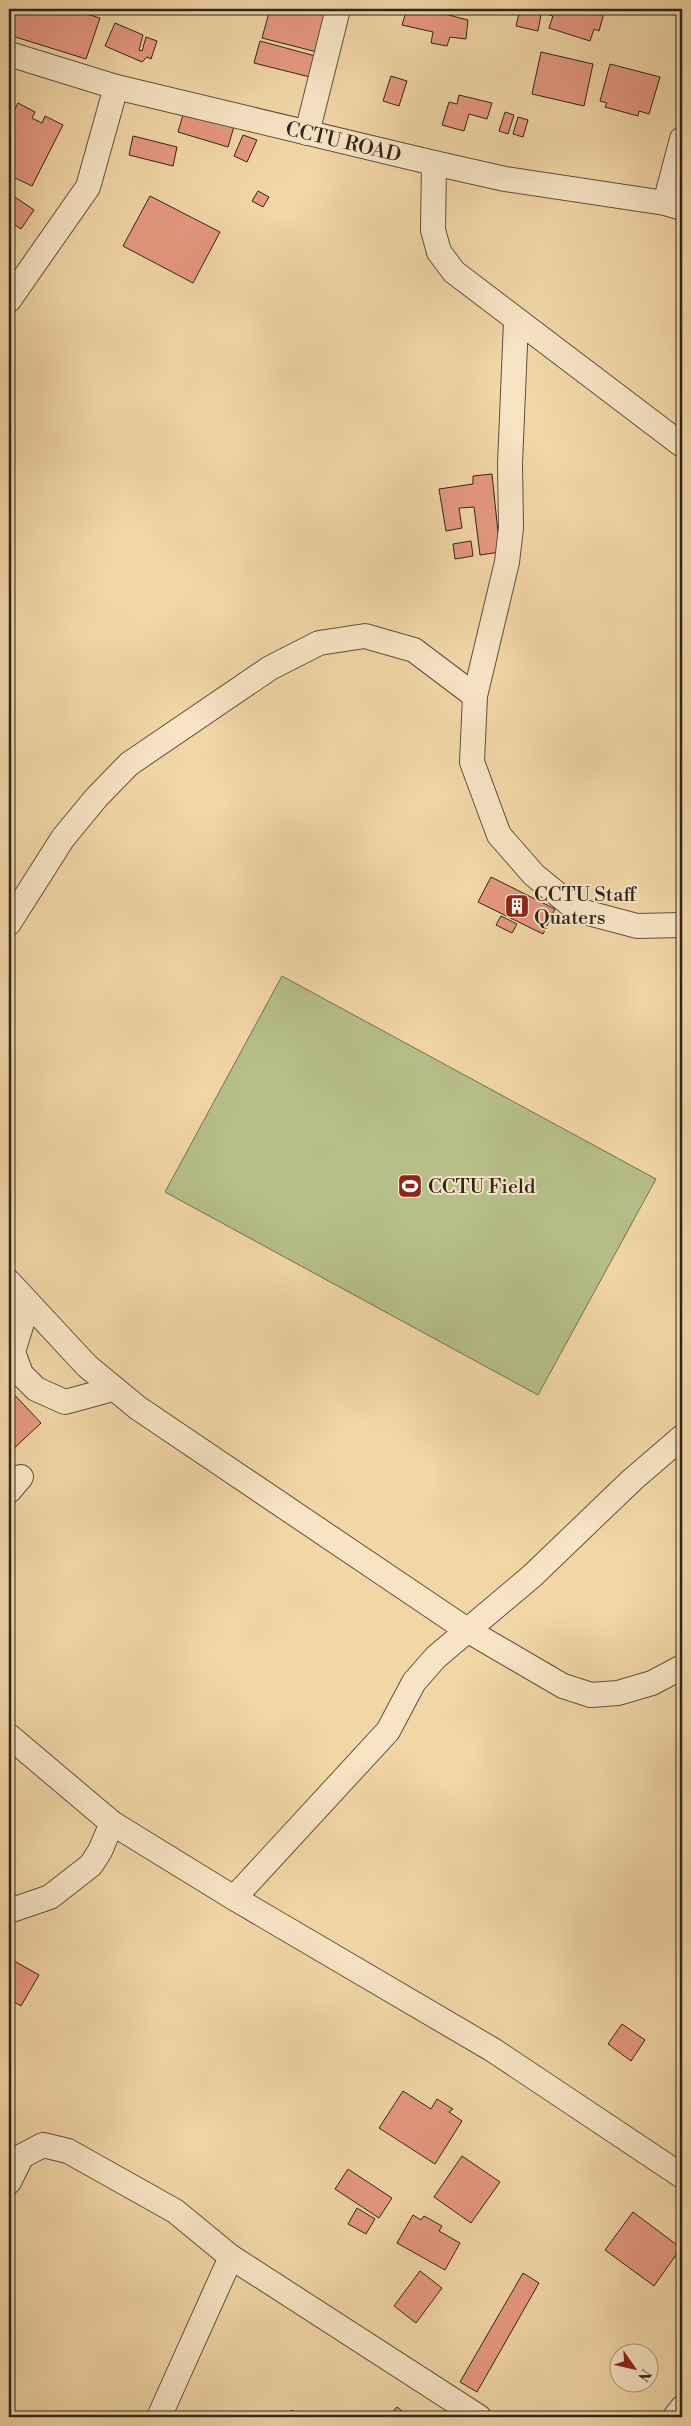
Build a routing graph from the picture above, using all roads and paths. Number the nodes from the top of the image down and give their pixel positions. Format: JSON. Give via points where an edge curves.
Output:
{"nodes":[{"id":1,"x":338,"y":9,"type":"edge"},
{"id":2,"x":9,"y":54,"type":"edge"},
{"id":3,"x":116,"y":86,"type":"junction"},
{"id":4,"x":307,"y":133,"type":"junction"},
{"id":5,"x":682,"y":139,"type":"edge"},
{"id":6,"x":434,"y":164,"type":"junction"},
{"id":7,"x":674,"y":206,"type":"edge"},
{"id":8,"x":9,"y":300,"type":"edge"},
{"id":9,"x":516,"y":321,"type":"junction"},
{"id":10,"x":682,"y":445,"type":"edge"},
{"id":11,"x":476,"y":696,"type":"junction"},
{"id":12,"x":9,"y":923,"type":"edge"},
{"id":13,"x":682,"y":925,"type":"edge"},
{"id":14,"x":9,"y":1282,"type":"edge"},
{"id":15,"x":28,"y":1303,"type":"junction"},
{"id":16,"x":113,"y":1389,"type":"junction"},
{"id":17,"x":682,"y":1437,"type":"edge"},
{"id":18,"x":467,"y":1630,"type":"junction"},
{"id":19,"x":682,"y":1667,"type":"edge"},
{"id":20,"x":9,"y":1736,"type":"edge"},
{"id":21,"x":112,"y":1823,"type":"junction"},
{"id":22,"x":234,"y":1898,"type":"junction"},
{"id":23,"x":9,"y":1911,"type":"edge"},
{"id":24,"x":682,"y":2176,"type":"edge"},
{"id":25,"x":9,"y":2182,"type":"edge"},
{"id":26,"x":231,"y":2257,"type":"junction"},
{"id":27,"x":682,"y":2408,"type":"edge"},
{"id":28,"x":159,"y":2417,"type":"edge"},
{"id":29,"x":479,"y":2417,"type":"edge"},
{"id":30,"x":675,"y":2417,"type":"edge"}],
"edges":[{"from":1,"to":4,"type":"street"},
{"from":2,"to":3,"type":"street","name":"CCTU ROAD"},
{"from":3,"to":4,"type":"street","name":"CCTU ROAD"},
{"from":3,"to":8,"type":"street","via":[[88,187]]},
{"from":4,"to":6,"type":"street","name":"CCTU ROAD"},
{"from":5,"to":7,"type":"street"},
{"from":6,"to":7,"type":"street","name":"CCTU ROAD","via":[[505,179]]},
{"from":6,"to":9,"type":"street","via":[[433,230],[439,252],[454,272]]},
{"from":9,"to":10,"type":"street"},
{"from":9,"to":11,"type":"street","via":[[510,464],[511,528],[507,562]]},
{"from":11,"to":12,"type":"street","via":[[414,650],[365,636],[319,643],[270,668],[129,764],[63,838]]},
{"from":11,"to":13,"type":"street","via":[[472,762],[499,836],[534,875],[577,910],[637,926]]},
{"from":14,"to":15,"type":"street"},
{"from":15,"to":16,"type":"street"},
{"from":15,"to":16,"type":"street","via":[[13,1352],[21,1374],[36,1389],[65,1402]]},
{"from":16,"to":18,"type":"street"},
{"from":17,"to":18,"type":"street","via":[[532,1576]]},
{"from":18,"to":19,"type":"street","via":[[562,1686],[591,1695],[618,1693],[652,1684]]},
{"from":18,"to":22,"type":"street","via":[[414,1682],[388,1731]]},
{"from":20,"to":21,"type":"street"},
{"from":21,"to":22,"type":"street"},
{"from":21,"to":23,"type":"street","via":[[91,1865],[50,1897]]},
{"from":22,"to":24,"type":"street","via":[[493,2050]]},
{"from":25,"to":26,"type":"street","via":[[22,2156],[43,2145],[68,2151],[175,2211]]},
{"from":26,"to":28,"type":"street"},
{"from":26,"to":29,"type":"street"},
{"from":27,"to":30,"type":"street"}]}
